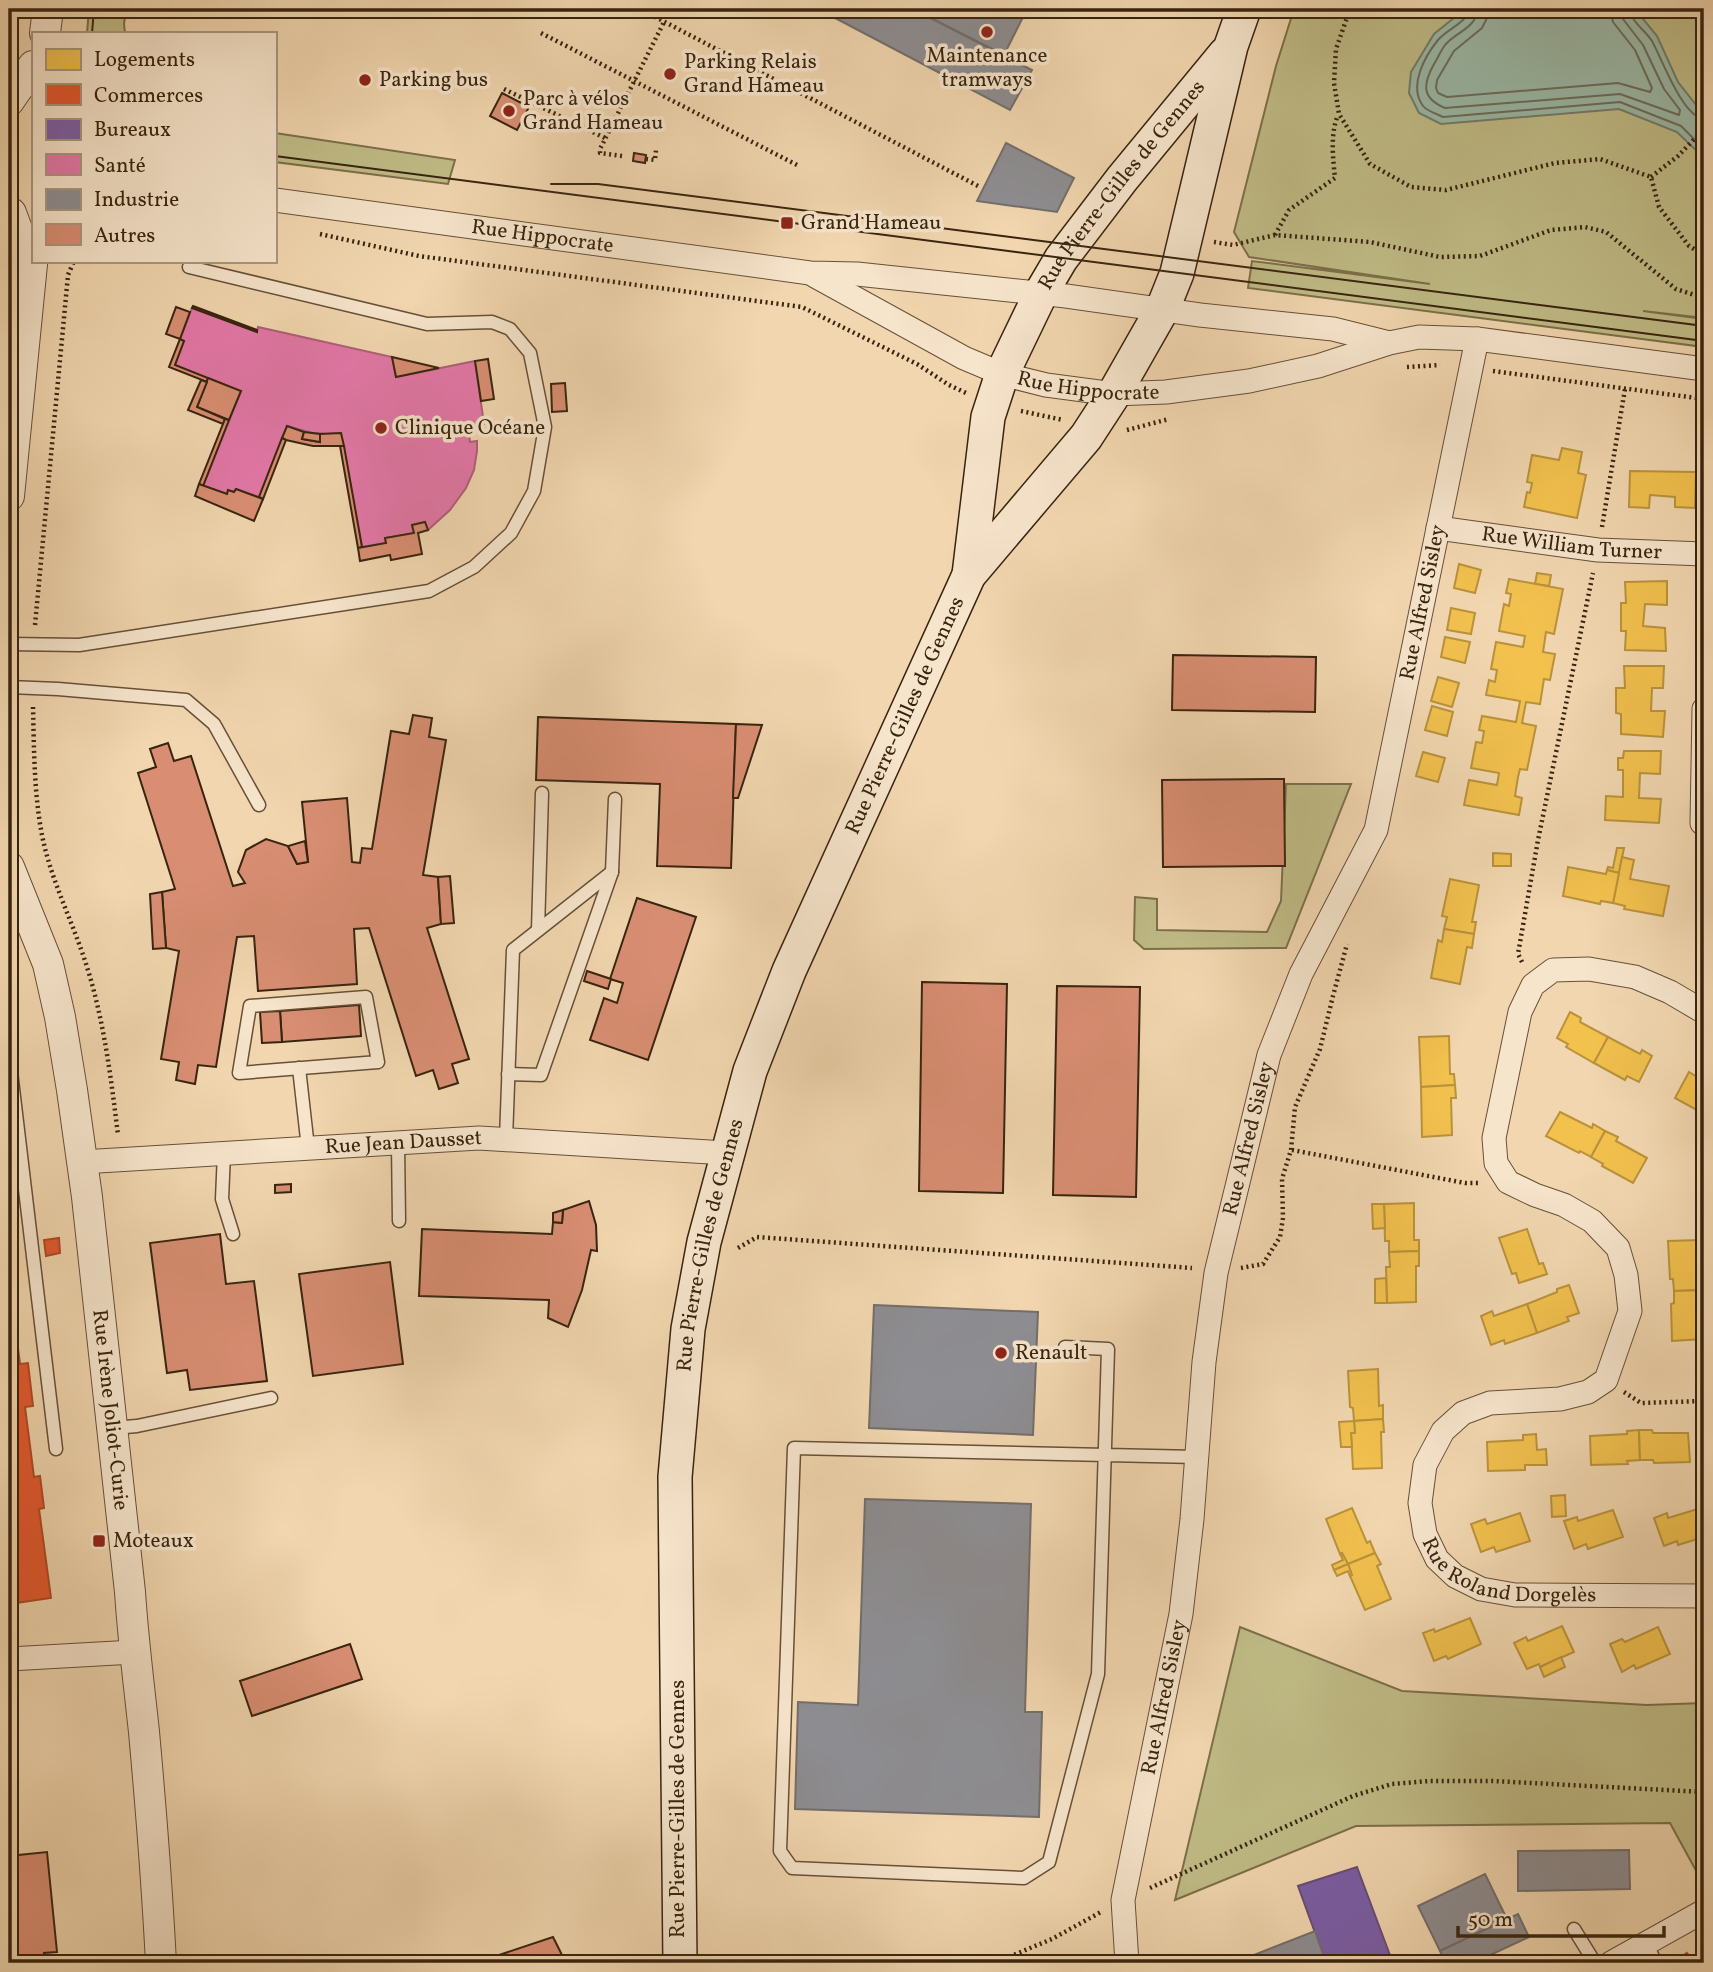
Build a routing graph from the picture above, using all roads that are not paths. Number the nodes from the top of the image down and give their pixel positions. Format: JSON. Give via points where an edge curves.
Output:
{"nodes":[{"id":1,"x":48,"y":9,"type":"edge"},
{"id":2,"x":1244,"y":9,"type":"edge"},
{"id":3,"x":45,"y":32,"type":"edge"},
{"id":4,"x":1231,"y":46,"type":"junction"},
{"id":5,"x":32,"y":68,"type":"edge"},
{"id":6,"x":32,"y":99,"type":"edge"},
{"id":7,"x":9,"y":102,"type":"edge"},
{"id":8,"x":276,"y":200,"type":"edge"},
{"id":9,"x":18,"y":213,"type":"edge"},
{"id":10,"x":32,"y":255,"type":"edge"},
{"id":11,"x":189,"y":267,"type":"dead end"},
{"id":12,"x":810,"y":273,"type":"junction"},
{"id":13,"x":1041,"y":293,"type":"junction"},
{"id":14,"x":1163,"y":308,"type":"junction"},
{"id":15,"x":1477,"y":339,"type":"junction"},
{"id":16,"x":1389,"y":342,"type":"junction"},
{"id":17,"x":1704,"y":369,"type":"edge"},
{"id":18,"x":1002,"y":374,"type":"junction"},
{"id":19,"x":1114,"y":394,"type":"junction"},
{"id":20,"x":9,"y":496,"type":"edge"},
{"id":21,"x":1438,"y":528,"type":"junction"},
{"id":22,"x":1704,"y":554,"type":"edge"},
{"id":23,"x":969,"y":575,"type":"junction"},
{"id":24,"x":9,"y":644,"type":"edge"},
{"id":25,"x":9,"y":687,"type":"edge"},
{"id":26,"x":1704,"y":709,"type":"edge"},
{"id":27,"x":1704,"y":764,"type":"edge"},
{"id":28,"x":542,"y":793,"type":"dead end"},
{"id":29,"x":615,"y":799,"type":"dead end"},
{"id":30,"x":259,"y":805,"type":"dead end"},
{"id":31,"x":1702,"y":823,"type":"dead end"},
{"id":32,"x":9,"y":867,"type":"edge"},
{"id":33,"x":612,"y":872,"type":"junction"},
{"id":34,"x":17,"y":911,"type":"edge"},
{"id":35,"x":538,"y":930,"type":"junction"},
{"id":36,"x":1704,"y":1012,"type":"edge"},
{"id":37,"x":9,"y":1055,"type":"edge"},
{"id":38,"x":299,"y":1068,"type":"junction"},
{"id":39,"x":508,"y":1074,"type":"junction"},
{"id":40,"x":506,"y":1139,"type":"junction"},
{"id":41,"x":398,"y":1143,"type":"junction"},
{"id":42,"x":308,"y":1148,"type":"junction"},
{"id":43,"x":224,"y":1153,"type":"junction"},
{"id":44,"x":726,"y":1153,"type":"junction"},
{"id":45,"x":82,"y":1162,"type":"junction"},
{"id":46,"x":400,"y":1221,"type":"dead end"},
{"id":47,"x":233,"y":1234,"type":"dead end"},
{"id":48,"x":1065,"y":1348,"type":"dead end"},
{"id":49,"x":271,"y":1398,"type":"dead end"},
{"id":50,"x":113,"y":1428,"type":"junction"},
{"id":51,"x":56,"y":1449,"type":"dead end"},
{"id":52,"x":1105,"y":1455,"type":"junction"},
{"id":53,"x":1197,"y":1457,"type":"junction"},
{"id":54,"x":1704,"y":1596,"type":"edge"},
{"id":55,"x":134,"y":1651,"type":"junction"},
{"id":56,"x":9,"y":1659,"type":"edge"},
{"id":57,"x":1704,"y":1911,"type":"edge"},
{"id":58,"x":1574,"y":1928,"type":"dead end"},
{"id":59,"x":1651,"y":1953,"type":"edge"},
{"id":60,"x":161,"y":1963,"type":"edge"},
{"id":61,"x":680,"y":1963,"type":"edge"},
{"id":62,"x":1127,"y":1963,"type":"edge"},
{"id":63,"x":1595,"y":1963,"type":"edge"},
{"id":64,"x":1611,"y":1963,"type":"edge"}],
"edges":[{"from":1,"to":3,"type":"street"},
{"from":2,"to":4,"type":"main road","name":"Rue Pierre-Gilles de Gennes"},
{"from":4,"to":13,"type":"main road","name":"Rue Pierre-Gilles de Gennes","via":[[1122,179]]},
{"from":4,"to":14,"type":"main road","name":"Rue Pierre-Gilles de Gennes","via":[[1177,273]]},
{"from":5,"to":7,"type":"street"},
{"from":6,"to":7,"type":"street"},
{"from":8,"to":12,"type":"street","name":"Rue Hippocrate"},
{"from":9,"to":10,"type":"street","via":[[18,232]]},
{"from":10,"to":20,"type":"street"},
{"from":11,"to":24,"type":"lane","via":[[427,324],[492,322],[510,329],[530,353],[545,427],[534,491],[511,533],[474,568],[429,591],[79,645]]},
{"from":12,"to":13,"type":"street","name":"Rue Hippocrate"},
{"from":12,"to":18,"type":"street","name":"Rue Hippocrate","via":[[964,358]]},
{"from":13,"to":14,"type":"street","name":"Rue Hippocrate"},
{"from":13,"to":18,"type":"main road","name":"Rue Pierre-Gilles de Gennes"},
{"from":14,"to":16,"type":"street","name":"Rue Hippocrate","via":[[1333,330]]},
{"from":14,"to":19,"type":"main road","name":"Rue Pierre-Gilles de Gennes"},
{"from":15,"to":16,"type":"street","name":"Rue Hippocrate","via":[[1419,337]]},
{"from":15,"to":17,"type":"street","name":"Rue Hippocrate"},
{"from":15,"to":21,"type":"street","name":"Rue Alfred Sisley"},
{"from":16,"to":19,"type":"street","name":"Rue Hippocrate","via":[[1318,366],[1250,381]]},
{"from":18,"to":19,"type":"street","name":"Rue Hippocrate"},
{"from":18,"to":23,"type":"main road","name":"Rue Pierre-Gilles de Gennes","via":[[988,417]]},
{"from":19,"to":23,"type":"main road","name":"Rue Pierre-Gilles de Gennes","via":[[1086,437]]},
{"from":21,"to":22,"type":"street","name":"Rue William Turner","via":[[1598,550]]},
{"from":21,"to":53,"type":"street","name":"Rue Alfred Sisley","via":[[1376,831],[1301,974],[1269,1055],[1216,1272]]},
{"from":23,"to":44,"type":"main road","name":"Rue Pierre-Gilles de Gennes","via":[[789,971],[750,1071]]},
{"from":25,"to":30,"type":"lane","via":[[186,699],[214,724]]},
{"from":26,"to":27,"type":"street"},
{"from":27,"to":31,"type":"street"},
{"from":28,"to":35,"type":"lane"},
{"from":29,"to":33,"type":"lane"},
{"from":32,"to":34,"type":"street","name":"Rue Irène Joliot-Curie"},
{"from":33,"to":35,"type":"lane"},
{"from":33,"to":39,"type":"lane","via":[[541,1075]]},
{"from":34,"to":45,"type":"street","name":"Rue Irène Joliot-Curie","via":[[48,964]]},
{"from":35,"to":39,"type":"lane","via":[[513,950]]},
{"from":36,"to":54,"type":"street","name":"Rue Roland Dorgelès","via":[[1635,977],[1589,969],[1553,970],[1532,985],[1520,1012],[1494,1138],[1496,1163],[1508,1182],[1592,1221],[1618,1248],[1630,1311],[1605,1380],[1588,1392],[1490,1403],[1463,1413],[1443,1431],[1425,1465],[1420,1503],[1425,1534],[1437,1559],[1455,1576],[1481,1589],[1515,1595]]},
{"from":37,"to":51,"type":"lane"},
{"from":38,"to":38,"type":"lane","via":[[378,1062],[366,997],[250,1006],[239,1073]]},
{"from":38,"to":42,"type":"lane"},
{"from":39,"to":40,"type":"lane"},
{"from":40,"to":41,"type":"street","name":"Rue Jean Dausset"},
{"from":40,"to":44,"type":"street","name":"Rue Jean Dausset"},
{"from":41,"to":42,"type":"street","name":"Rue Jean Dausset"},
{"from":41,"to":46,"type":"lane"},
{"from":42,"to":43,"type":"street","name":"Rue Jean Dausset"},
{"from":43,"to":45,"type":"street","name":"Rue Jean Dausset"},
{"from":43,"to":47,"type":"lane","via":[[222,1199]]},
{"from":44,"to":61,"type":"main road","name":"Rue Pierre-Gilles de Gennes","via":[[688,1329],[675,1476]]},
{"from":45,"to":50,"type":"street","name":"Rue Irène Joliot-Curie"},
{"from":48,"to":52,"type":"lane","via":[[1108,1349]]},
{"from":49,"to":50,"type":"lane"},
{"from":50,"to":55,"type":"street","name":"Rue Irène Joliot-Curie"},
{"from":52,"to":52,"type":"lane","via":[[1098,1674],[1049,1862],[1024,1878],[792,1868],[780,1851],[794,1448]]},
{"from":52,"to":53,"type":"lane"},
{"from":53,"to":62,"type":"street","name":"Rue Alfred Sisley","via":[[1181,1614],[1123,1900]]},
{"from":55,"to":56,"type":"street"},
{"from":55,"to":60,"type":"street","name":"Rue Irène Joliot-Curie"},
{"from":57,"to":59,"type":"street"},
{"from":58,"to":63,"type":"lane"},
{"from":59,"to":64,"type":"street"}]}
